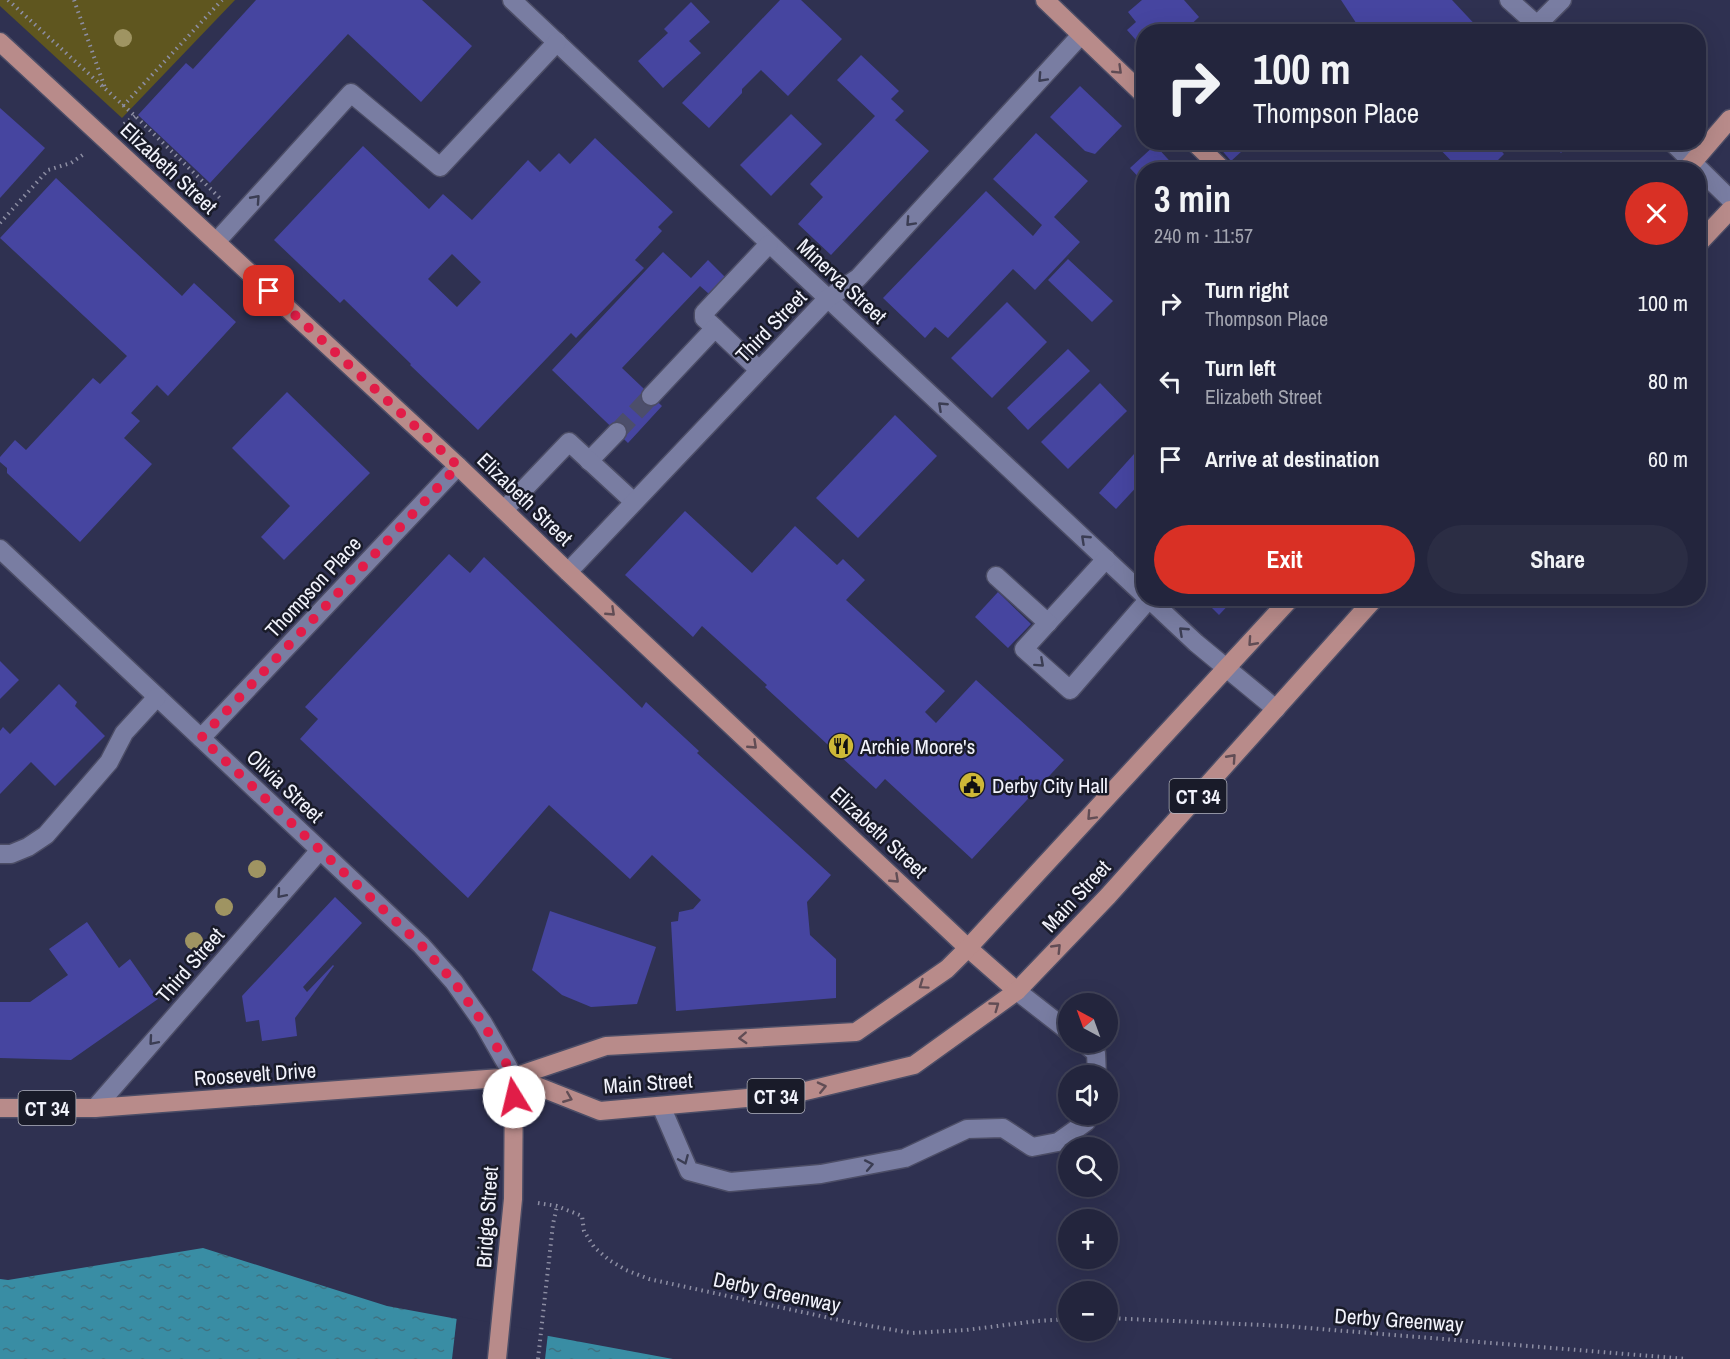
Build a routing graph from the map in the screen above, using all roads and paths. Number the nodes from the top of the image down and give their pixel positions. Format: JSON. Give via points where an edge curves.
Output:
{"nodes":[{"id":1,"x":8,"y":0,"type":"edge"},
{"id":2,"x":74,"y":0,"type":"edge"},
{"id":3,"x":222,"y":0,"type":"edge"},
{"id":4,"x":512,"y":0,"type":"edge"},
{"id":5,"x":1045,"y":0,"type":"edge"},
{"id":6,"x":1509,"y":0,"type":"edge"},
{"id":7,"x":1562,"y":0,"type":"edge"},
{"id":8,"x":1536,"y":24,"type":"edge"},
{"id":9,"x":1544,"y":24,"type":"edge"},
{"id":10,"x":1082,"y":35,"type":"junction"},
{"id":11,"x":0,"y":42,"type":"edge"},
{"id":12,"x":557,"y":42,"type":"junction"},
{"id":13,"x":1136,"y":87,"type":"edge"},
{"id":14,"x":105,"y":88,"type":"junction"},
{"id":15,"x":123,"y":106,"type":"junction"},
{"id":16,"x":1730,"y":119,"type":"edge"},
{"id":17,"x":105,"y":139,"type":"junction"},
{"id":18,"x":1706,"y":147,"type":"edge"},
{"id":19,"x":1202,"y":150,"type":"edge"},
{"id":20,"x":1703,"y":150,"type":"edge"},
{"id":21,"x":1215,"y":162,"type":"edge"},
{"id":22,"x":1692,"y":162,"type":"edge"},
{"id":23,"x":1706,"y":180,"type":"edge"},
{"id":24,"x":1730,"y":199,"type":"edge"},
{"id":25,"x":1730,"y":210,"type":"edge"},
{"id":26,"x":240,"y":217,"type":"junction"},
{"id":27,"x":0,"y":223,"type":"edge"},
{"id":28,"x":1706,"y":236,"type":"edge"},
{"id":29,"x":216,"y":242,"type":"junction"},
{"id":30,"x":769,"y":244,"type":"junction"},
{"id":31,"x":827,"y":298,"type":"junction"},
{"id":32,"x":715,"y":328,"type":"junction"},
{"id":33,"x":759,"y":370,"type":"junction"},
{"id":34,"x":651,"y":396,"type":"tunnel mouth"},
{"id":35,"x":617,"y":432,"type":"tunnel mouth"},
{"id":36,"x":590,"y":461,"type":"junction"},
{"id":37,"x":458,"y":466,"type":"junction"},
{"id":38,"x":634,"y":502,"type":"junction"},
{"id":39,"x":504,"y":510,"type":"junction"},
{"id":40,"x":0,"y":549,"type":"edge"},
{"id":41,"x":1106,"y":559,"type":"junction"},
{"id":42,"x":568,"y":572,"type":"junction"},
{"id":43,"x":996,"y":576,"type":"dead end"},
{"id":44,"x":1136,"y":587,"type":"edge"},
{"id":45,"x":1143,"y":606,"type":"edge"},
{"id":46,"x":1156,"y":606,"type":"edge"},
{"id":47,"x":1284,"y":606,"type":"edge"},
{"id":48,"x":1369,"y":606,"type":"edge"},
{"id":49,"x":1048,"y":623,"type":"junction"},
{"id":50,"x":1227,"y":669,"type":"junction"},
{"id":51,"x":157,"y":697,"type":"junction"},
{"id":52,"x":1276,"y":710,"type":"junction"},
{"id":53,"x":201,"y":738,"type":"junction"},
{"id":54,"x":320,"y":850,"type":"junction"},
{"id":55,"x":0,"y":854,"type":"edge"},
{"id":56,"x":968,"y":948,"type":"junction"},
{"id":57,"x":1017,"y":990,"type":"junction"},
{"id":58,"x":1058,"y":1023,"type":"edge"},
{"id":59,"x":514,"y":1077,"type":"junction"},
{"id":60,"x":661,"y":1106,"type":"junction"},
{"id":61,"x":0,"y":1108,"type":"edge"},
{"id":62,"x":95,"y":1108,"type":"junction"},
{"id":63,"x":1082,"y":1125,"type":"edge"},
{"id":64,"x":513,"y":1199,"type":"junction"},
{"id":65,"x":557,"y":1206,"type":"junction"},
{"id":66,"x":1118,"y":1318,"type":"edge"},
{"id":67,"x":1058,"y":1319,"type":"edge"},
{"id":68,"x":497,"y":1359,"type":"edge"},
{"id":69,"x":538,"y":1359,"type":"edge"},
{"id":70,"x":1687,"y":1359,"type":"edge"}],
"edges":[{"from":1,"to":14,"type":"path"},
{"from":2,"to":14,"type":"path"},
{"from":3,"to":15,"type":"path"},
{"from":4,"to":12,"type":"street","name":"Minerva Street"},
{"from":5,"to":10,"type":"main road"},
{"from":6,"to":8,"type":"street"},
{"from":7,"to":9,"type":"street"},
{"from":10,"to":13,"type":"main road","one_way":true},
{"from":10,"to":31,"type":"street","name":"Third Street","one_way":true,"via":[[858,278]]},
{"from":11,"to":17,"type":"main road","name":"Elizabeth Street"},
{"from":26,"to":12,"type":"street","one_way":true,"via":[[351,93],[440,167]]},
{"from":12,"to":30,"type":"street","name":"Minerva Street"},
{"from":14,"to":15,"type":"path"},
{"from":15,"to":26,"type":"path"},
{"from":16,"to":18,"type":"main road"},
{"from":17,"to":27,"type":"path","via":[[71,163],[48,170]]},
{"from":17,"to":29,"type":"main road","name":"Elizabeth Street"},
{"from":19,"to":21,"type":"main road"},
{"from":20,"to":22,"type":"main road"},
{"from":23,"to":24,"type":"street"},
{"from":25,"to":28,"type":"main road"},
{"from":26,"to":29,"type":"street"},
{"from":29,"to":37,"type":"main road","name":"Elizabeth Street"},
{"from":30,"to":31,"type":"street","name":"Minerva Street"},
{"from":30,"to":32,"type":"street","via":[[704,313]]},
{"from":31,"to":33,"type":"street","name":"Third Street"},
{"from":41,"to":31,"type":"street","name":"Minerva Street","one_way":true},
{"from":32,"to":33,"type":"street"},
{"from":32,"to":34,"type":"street"},
{"from":33,"to":38,"type":"street","name":"Third Street"},
{"from":35,"to":36,"type":"street"},
{"from":36,"to":38,"type":"street"},
{"from":36,"to":39,"type":"street","via":[[569,442]]},
{"from":37,"to":39,"type":"main road","name":"Elizabeth Street"},
{"from":37,"to":53,"type":"street","name":"Thompson Place"},
{"from":38,"to":42,"type":"street","name":"Third Street"},
{"from":39,"to":42,"type":"main road","name":"Elizabeth Street"},
{"from":40,"to":51,"type":"street","name":"Olivia Street"},
{"from":41,"to":44,"type":"street","name":"Minerva Street"},
{"from":41,"to":49,"type":"street"},
{"from":42,"to":56,"type":"main road","name":"Elizabeth Street","one_way":true},
{"from":43,"to":49,"type":"street"},
{"from":49,"to":45,"type":"street","one_way":true,"via":[[1024,649],[1070,690]]},
{"from":50,"to":46,"type":"street","one_way":true},
{"from":47,"to":50,"type":"main road","name":"Main Street","number":"CT 34","one_way":true},
{"from":48,"to":52,"type":"main road","name":"Main Street","number":"CT 34"},
{"from":50,"to":52,"type":"street"},
{"from":50,"to":56,"type":"main road","name":"Main Street","number":"CT 34","one_way":true},
{"from":51,"to":53,"type":"street","name":"Olivia Street"},
{"from":51,"to":55,"type":"street","via":[[124,733],[109,762],[46,835],[20,851]]},
{"from":57,"to":52,"type":"main road","name":"Main Street","number":"CT 34","one_way":true},
{"from":53,"to":54,"type":"street","name":"Olivia Street"},
{"from":54,"to":59,"type":"street","name":"Olivia Street","via":[[421,945],[454,982]]},
{"from":54,"to":62,"type":"street","name":"Third Street","one_way":true},
{"from":56,"to":57,"type":"main road","name":"Elizabeth Street"},
{"from":56,"to":59,"type":"main road","name":"Main Street","number":"CT 34","one_way":true,"via":[[947,969],[856,1032],[606,1046]]},
{"from":57,"to":58,"type":"street"},
{"from":60,"to":57,"type":"main road","name":"Main Street","number":"CT 34","one_way":true,"via":[[793,1094],[914,1065]]},
{"from":59,"to":60,"type":"main road","name":"Main Street","number":"CT 34","one_way":true,"via":[[600,1111]]},
{"from":59,"to":62,"type":"main road","name":"Roosevelt Drive","number":"CT 34"},
{"from":59,"to":64,"type":"main road","name":"Bridge Street"},
{"from":60,"to":63,"type":"street","one_way":true,"via":[[689,1171],[730,1182],[821,1174],[905,1158],[967,1130],[1003,1128],[1032,1147],[1058,1142]]},
{"from":61,"to":62,"type":"main road","name":"Roosevelt Drive","number":"CT 34"},
{"from":64,"to":65,"type":"path","name":"Derby Greenway"},
{"from":64,"to":68,"type":"main road","name":"Bridge Street"},
{"from":65,"to":67,"type":"path","name":"Derby Greenway","via":[[582,1216],[594,1247],[609,1260],[649,1279],[912,1333]]},
{"from":65,"to":69,"type":"path"},
{"from":66,"to":70,"type":"path","name":"Derby Greenway","via":[[1284,1326]]}]}
